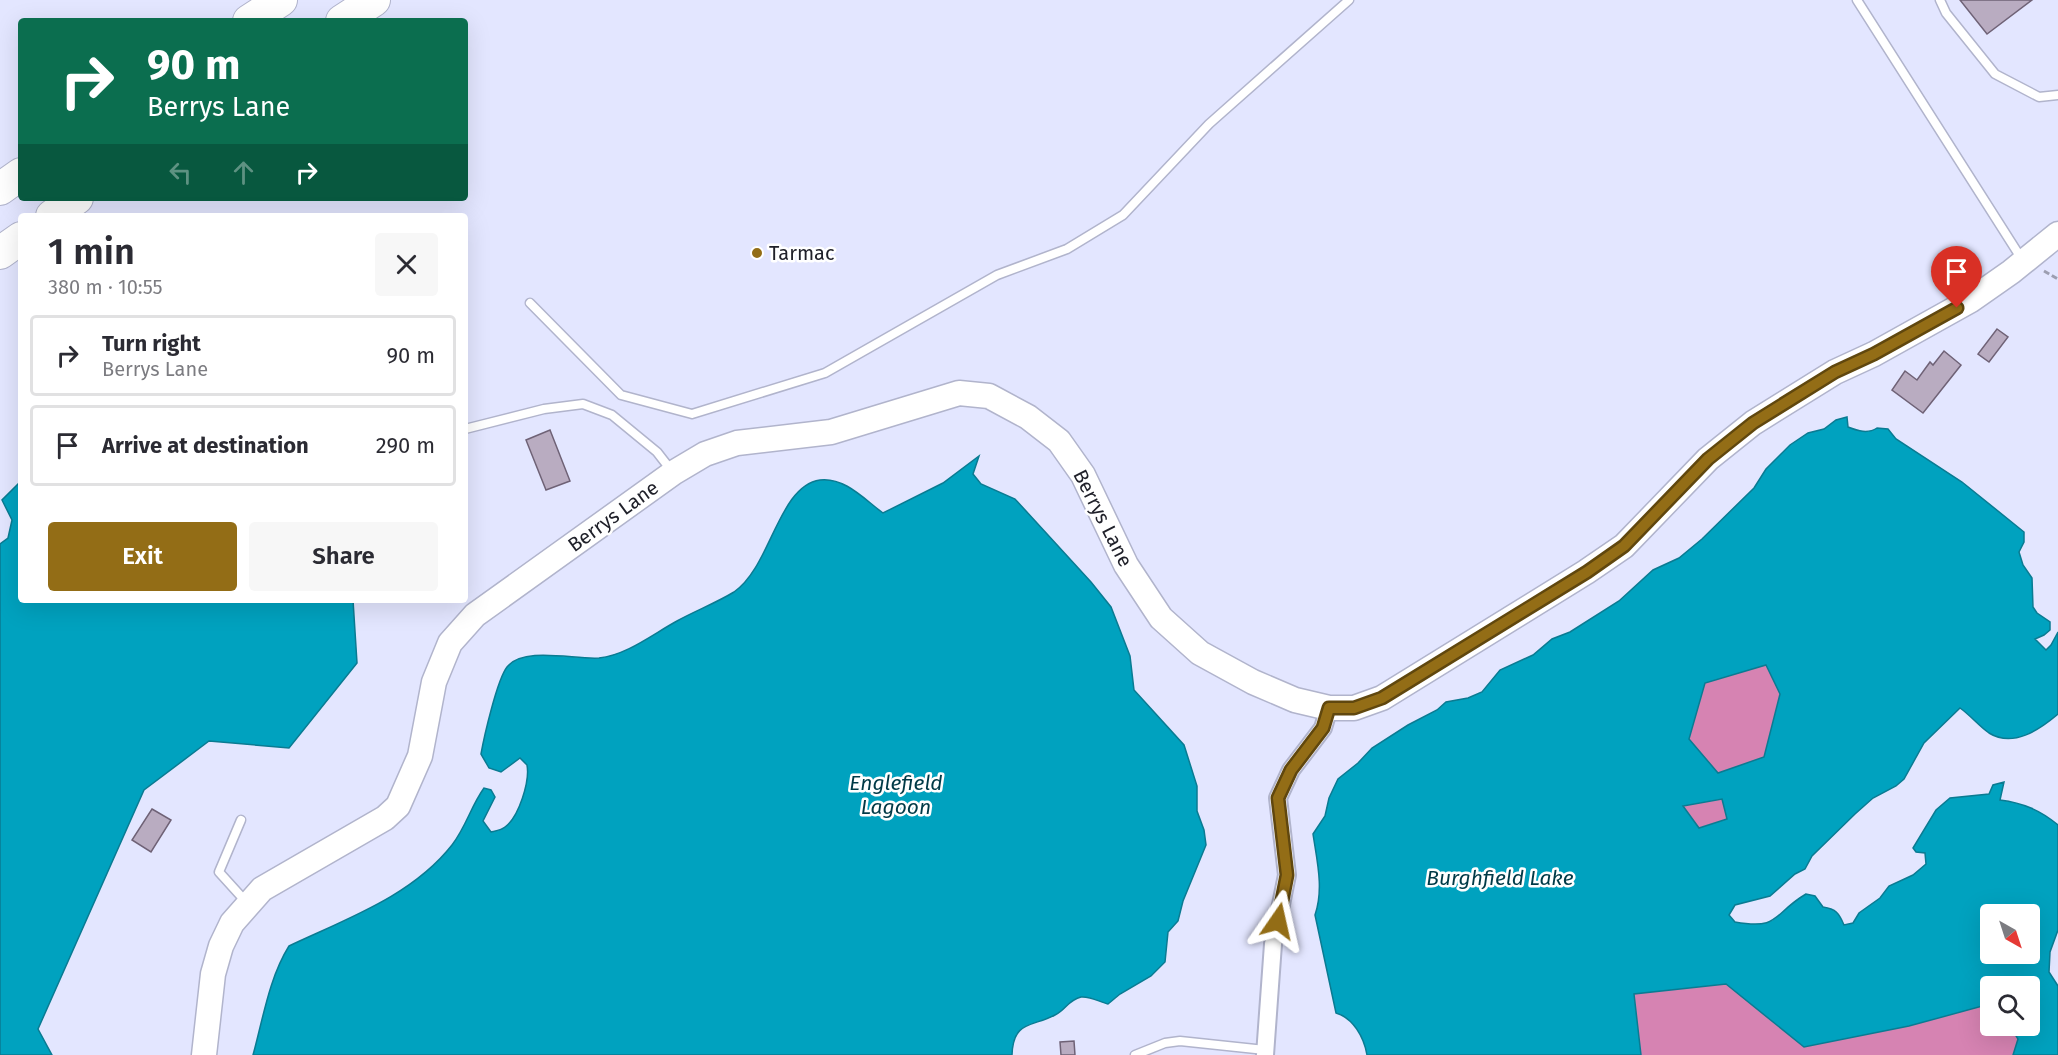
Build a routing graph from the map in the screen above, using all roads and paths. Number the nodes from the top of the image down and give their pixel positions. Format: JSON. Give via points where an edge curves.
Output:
{"nodes":[{"id":1,"x":281,"y":0,"type":"edge"},
{"id":2,"x":374,"y":0,"type":"edge"},
{"id":3,"x":1349,"y":0,"type":"edge"},
{"id":4,"x":1857,"y":0,"type":"edge"},
{"id":5,"x":1940,"y":0,"type":"edge"},
{"id":6,"x":254,"y":18,"type":"edge"},
{"id":7,"x":347,"y":18,"type":"edge"},
{"id":8,"x":2058,"y":95,"type":"edge"},
{"id":9,"x":18,"y":176,"type":"edge"},
{"id":10,"x":0,"y":189,"type":"edge"},
{"id":11,"x":73,"y":201,"type":"edge"},
{"id":12,"x":56,"y":213,"type":"edge"},
{"id":13,"x":2058,"y":234,"type":"edge"},
{"id":14,"x":18,"y":240,"type":"edge"},
{"id":15,"x":0,"y":253,"type":"edge"},
{"id":16,"x":2023,"y":261,"type":"junction"},
{"id":17,"x":530,"y":303,"type":"dead end"},
{"id":18,"x":468,"y":428,"type":"edge"},
{"id":19,"x":673,"y":473,"type":"junction"},
{"id":20,"x":1329,"y":708,"type":"junction"},
{"id":21,"x":241,"y":820,"type":"dead end"},
{"id":22,"x":248,"y":904,"type":"junction"},
{"id":23,"x":1265,"y":1052,"type":"edge"},
{"id":24,"x":204,"y":1055,"type":"edge"},
{"id":25,"x":1135,"y":1055,"type":"edge"}],
"edges":[{"from":1,"to":6,"type":"highway"},
{"from":2,"to":7,"type":"highway"},
{"from":3,"to":17,"type":"lane","via":[[1209,124],[1123,215],[1067,249],[997,275],[825,373],[692,414],[621,395]]},
{"from":4,"to":16,"type":"lane"},
{"from":5,"to":8,"type":"lane","via":[[1946,14],[1995,74],[2039,97]]},
{"from":9,"to":10,"type":"highway"},
{"from":11,"to":12,"type":"highway"},
{"from":13,"to":16,"type":"street","name":"Berrys Lane"},
{"from":14,"to":15,"type":"highway"},
{"from":16,"to":20,"type":"street","name":"Berrys Lane","via":[[1971,300],[1835,372],[1753,423],[1708,459],[1624,546],[1587,572],[1382,698],[1354,708]]},
{"from":18,"to":19,"type":"lane","via":[[544,409],[583,404],[612,415],[657,453]]},
{"from":19,"to":20,"type":"street","name":"Berrys Lane","via":[[705,454],[737,443],[831,432],[959,393],[989,396],[1028,417],[1059,441],[1083,475],[1126,565],[1161,618],[1200,653],[1253,682],[1295,700]]},
{"from":19,"to":22,"type":"street","name":"Berrys Lane","via":[[476,615],[450,644],[434,682],[420,756],[398,806],[385,818],[262,889]]},
{"from":20,"to":23,"type":"street","via":[[1323,728],[1291,770],[1278,798],[1287,875],[1273,944]]},
{"from":21,"to":22,"type":"lane","via":[[219,872]]},
{"from":22,"to":24,"type":"street","name":"Berrys Lane","via":[[232,923],[221,946],[213,974]]},
{"from":23,"to":25,"type":"lane","via":[[1180,1041]]}]}
